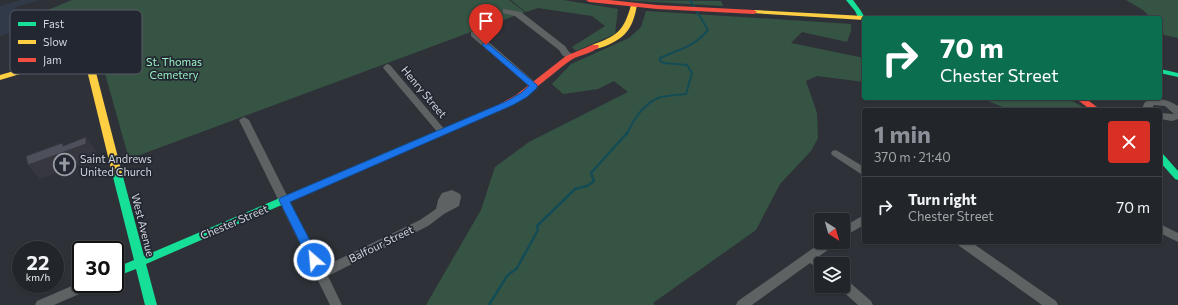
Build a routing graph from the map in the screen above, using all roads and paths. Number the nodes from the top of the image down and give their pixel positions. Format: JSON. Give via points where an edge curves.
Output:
{"nodes":[{"id":1,"x":589,"y":0,"type":"edge"},
{"id":2,"x":849,"y":0,"type":"edge"},
{"id":3,"x":634,"y":5,"type":"junction"},
{"id":4,"x":506,"y":11,"type":"dead end"},
{"id":5,"x":862,"y":18,"type":"edge"},
{"id":6,"x":474,"y":34,"type":"dead end"},
{"id":7,"x":572,"y":56,"type":"junction"},
{"id":8,"x":387,"y":67,"type":"dead end"},
{"id":9,"x":1162,"y":71,"type":"edge"},
{"id":10,"x":13,"y":74,"type":"edge"},
{"id":11,"x":92,"y":74,"type":"edge"},
{"id":12,"x":1178,"y":75,"type":"edge"},
{"id":13,"x":0,"y":78,"type":"edge"},
{"id":14,"x":534,"y":86,"type":"junction"},
{"id":15,"x":1082,"y":100,"type":"edge"},
{"id":16,"x":1094,"y":108,"type":"edge"},
{"id":17,"x":1147,"y":108,"type":"edge"},
{"id":18,"x":1178,"y":112,"type":"edge"},
{"id":19,"x":1162,"y":116,"type":"edge"},
{"id":20,"x":1178,"y":116,"type":"edge"},
{"id":21,"x":244,"y":120,"type":"dead end"},
{"id":22,"x":442,"y":132,"type":"junction"},
{"id":23,"x":836,"y":153,"type":"dead end"},
{"id":24,"x":1162,"y":158,"type":"edge"},
{"id":25,"x":862,"y":171,"type":"edge"},
{"id":26,"x":1178,"y":177,"type":"edge"},
{"id":27,"x":284,"y":200,"type":"junction"},
{"id":28,"x":440,"y":211,"type":"dead end"},
{"id":29,"x":862,"y":220,"type":"edge"},
{"id":30,"x":850,"y":229,"type":"edge"},
{"id":31,"x":1162,"y":229,"type":"edge"},
{"id":32,"x":1178,"y":238,"type":"edge"},
{"id":33,"x":965,"y":244,"type":"edge"},
{"id":34,"x":820,"y":249,"type":"edge"},
{"id":35,"x":810,"y":256,"type":"junction"},
{"id":36,"x":814,"y":260,"type":"edge"},
{"id":37,"x":140,"y":262,"type":"junction"},
{"id":38,"x":124,"y":269,"type":"edge"},
{"id":39,"x":321,"y":274,"type":"junction"},
{"id":40,"x":850,"y":290,"type":"edge"},
{"id":41,"x":72,"y":292,"type":"edge"},
{"id":42,"x":41,"y":305,"type":"edge"},
{"id":43,"x":151,"y":305,"type":"edge"},
{"id":44,"x":336,"y":305,"type":"edge"},
{"id":45,"x":742,"y":305,"type":"edge"},
{"id":46,"x":867,"y":305,"type":"edge"},
{"id":47,"x":1052,"y":305,"type":"edge"}],
"edges":[{"from":1,"to":3,"type":"street"},
{"from":2,"to":5,"type":"street"},
{"from":3,"to":5,"type":"street"},
{"from":3,"to":7,"type":"street","name":"Chester Street","via":[[630,25],[625,31]]},
{"from":4,"to":7,"type":"street","via":[[518,14],[562,48],[566,54]]},
{"from":6,"to":14,"type":"street"},
{"from":7,"to":14,"type":"street","name":"Chester Street"},
{"from":8,"to":22,"type":"street","name":"Henry Street"},
{"from":9,"to":12,"type":"street"},
{"from":10,"to":13,"type":"street","name":"West Avenue"},
{"from":11,"to":37,"type":"street","name":"West Avenue"},
{"from":14,"to":22,"type":"street","name":"Chester Street","via":[[510,103]]},
{"from":15,"to":16,"type":"street"},
{"from":17,"to":18,"type":"street","via":[[1148,104],[1155,101],[1170,105]]},
{"from":19,"to":20,"type":"street"},
{"from":21,"to":27,"type":"street"},
{"from":22,"to":27,"type":"street","name":"Chester Street"},
{"from":23,"to":25,"type":"street"},
{"from":24,"to":26,"type":"street"},
{"from":27,"to":37,"type":"street","name":"Chester Street"},
{"from":27,"to":39,"type":"street"},
{"from":28,"to":39,"type":"street","name":"Balfour Street","via":[[424,223]]},
{"from":29,"to":30,"type":"street"},
{"from":31,"to":32,"type":"street"},
{"from":33,"to":47,"type":"street"},
{"from":34,"to":35,"type":"street"},
{"from":35,"to":36,"type":"street"},
{"from":35,"to":45,"type":"street"},
{"from":37,"to":38,"type":"street","name":"Chester Street"},
{"from":37,"to":43,"type":"street","name":"West Avenue"},
{"from":39,"to":44,"type":"street"},
{"from":40,"to":46,"type":"street"},
{"from":41,"to":42,"type":"street"}]}
